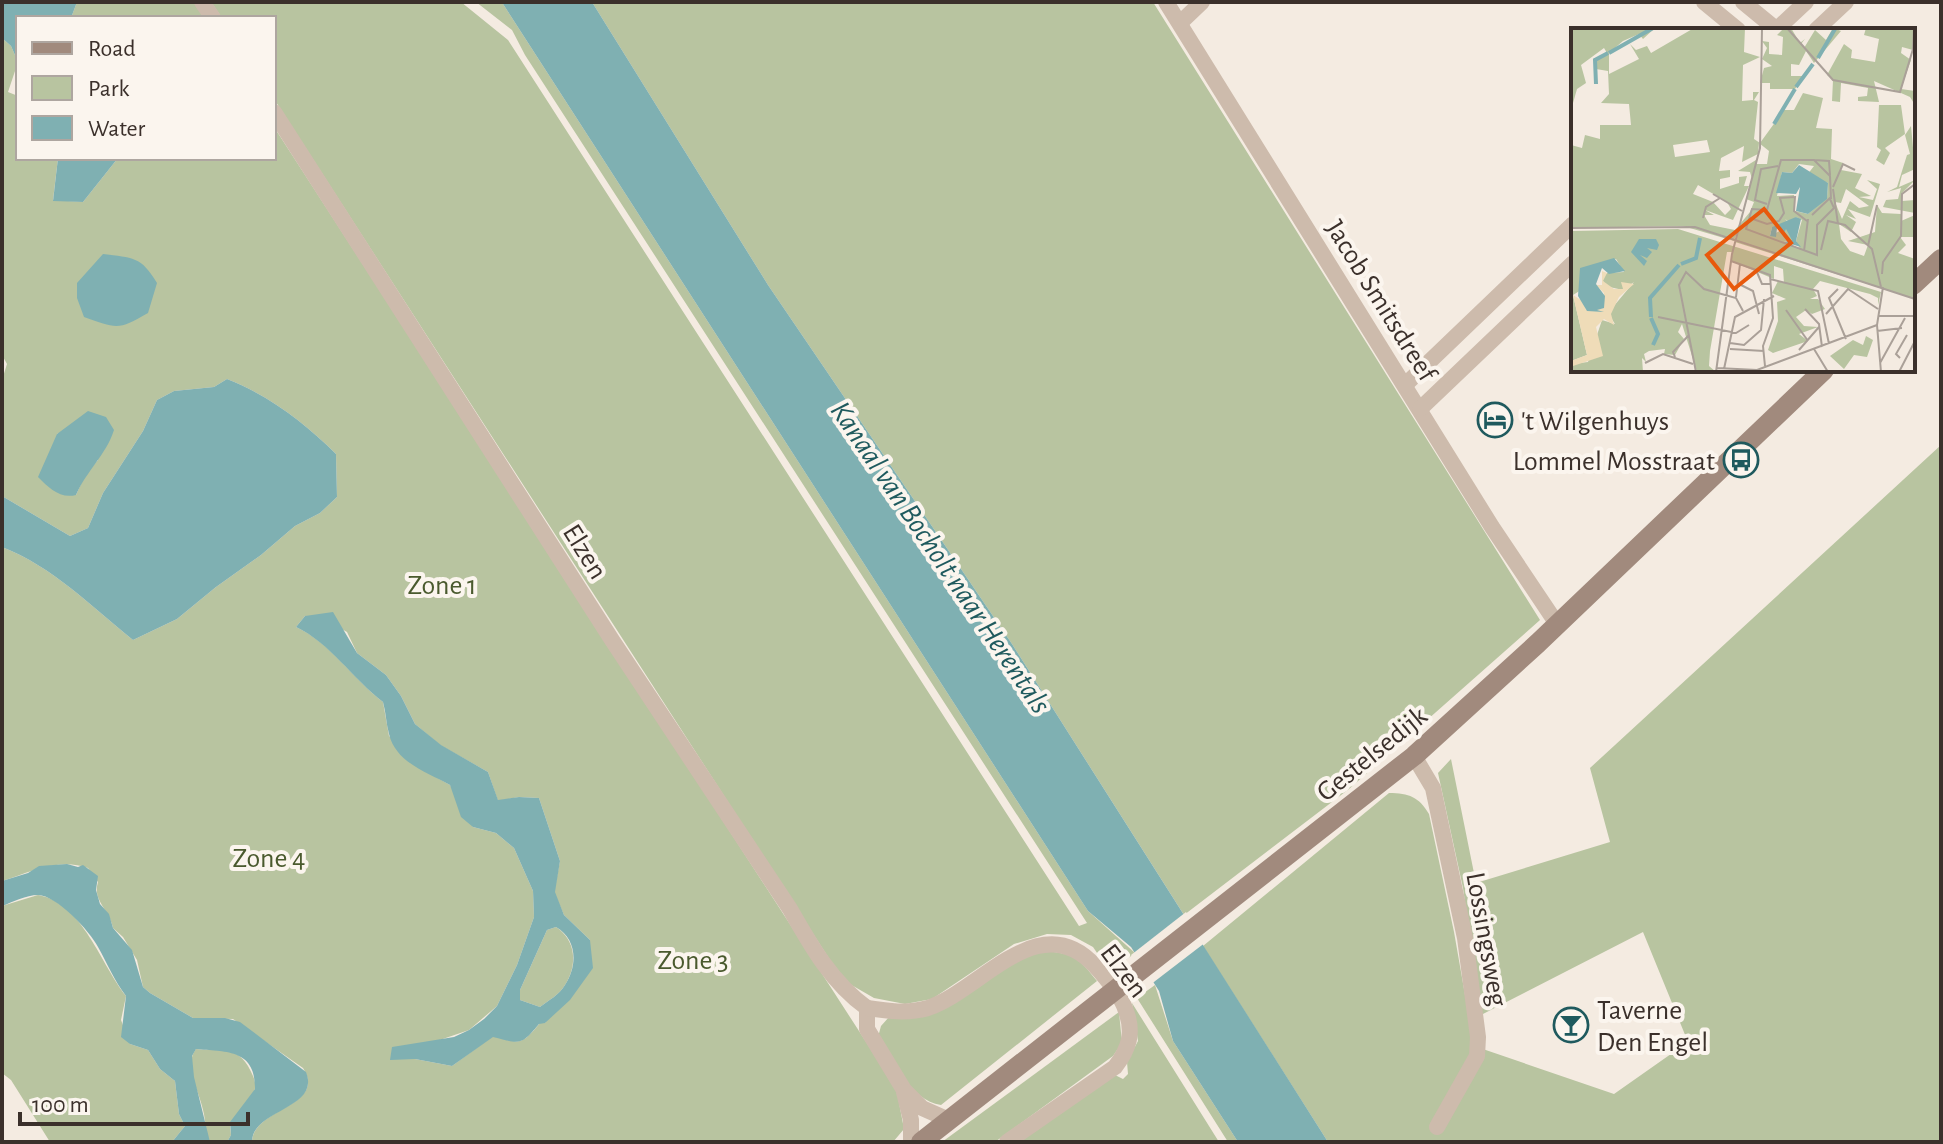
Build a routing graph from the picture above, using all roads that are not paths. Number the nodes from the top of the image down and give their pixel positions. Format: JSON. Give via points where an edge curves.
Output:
{"nodes":[{"id":1,"x":1166,"y":2,"type":"edge"},
{"id":2,"x":1202,"y":2,"type":"edge"},
{"id":3,"x":1704,"y":2,"type":"edge"},
{"id":4,"x":1743,"y":2,"type":"edge"},
{"id":5,"x":1806,"y":2,"type":"edge"},
{"id":6,"x":1846,"y":2,"type":"edge"},
{"id":7,"x":1180,"y":23,"type":"junction"},
{"id":8,"x":1736,"y":28,"type":"edge"},
{"id":9,"x":1774,"y":28,"type":"edge"},
{"id":10,"x":1778,"y":28,"type":"edge"},
{"id":11,"x":1818,"y":28,"type":"edge"},
{"id":12,"x":276,"y":115,"type":"edge"},
{"id":13,"x":1571,"y":226,"type":"edge"},
{"id":14,"x":1941,"y":259,"type":"edge"},
{"id":15,"x":1571,"y":265,"type":"edge"},
{"id":16,"x":1915,"y":283,"type":"edge"},
{"id":17,"x":1822,"y":372,"type":"edge"},
{"id":18,"x":1405,"y":385,"type":"junction"},
{"id":19,"x":1420,"y":409,"type":"junction"},
{"id":20,"x":1557,"y":624,"type":"junction"},
{"id":21,"x":1414,"y":756,"type":"junction"},
{"id":22,"x":867,"y":1008,"type":"junction"},
{"id":23,"x":904,"y":1090,"type":"junction"},
{"id":24,"x":949,"y":1120,"type":"junction"},
{"id":25,"x":1437,"y":1127,"type":"dead end"},
{"id":26,"x":924,"y":1140,"type":"edge"},
{"id":27,"x":1007,"y":1142,"type":"edge"}],
"edges":[{"from":1,"to":7,"type":"street","name":"Jacob Smitsdreef"},
{"from":2,"to":7,"type":"street"},
{"from":3,"to":8,"type":"street"},
{"from":4,"to":9,"type":"street"},
{"from":5,"to":10,"type":"street"},
{"from":6,"to":11,"type":"street"},
{"from":7,"to":18,"type":"street","name":"Jacob Smitsdreef"},
{"from":12,"to":22,"type":"street","name":"Elzen","via":[[816,954],[851,997]]},
{"from":13,"to":18,"type":"street"},
{"from":14,"to":16,"type":"main road"},
{"from":15,"to":19,"type":"street"},
{"from":17,"to":20,"type":"main road","name":"Gestelsedijk"},
{"from":18,"to":19,"type":"street","name":"Jacob Smitsdreef"},
{"from":19,"to":20,"type":"street","name":"Jacob Smitsdreef"},
{"from":20,"to":21,"type":"main road","name":"Gestelsedijk"},
{"from":21,"to":24,"type":"main road","name":"Gestelsedijk"},
{"from":21,"to":25,"type":"street","name":"Lossingsweg","via":[[1433,788],[1465,938],[1478,1037],[1477,1056]]},
{"from":22,"to":23,"type":"street","via":[[867,1029]]},
{"from":22,"to":27,"type":"street","name":"Elzen","via":[[931,1007],[1036,946],[1056,943],[1087,957],[1125,1006],[1131,1038],[1115,1067]]},
{"from":23,"to":24,"type":"street","via":[[922,1108]]},
{"from":23,"to":26,"type":"street","via":[[911,1120]]},
{"from":24,"to":26,"type":"main road","name":"Gestelsedijk"}]}
